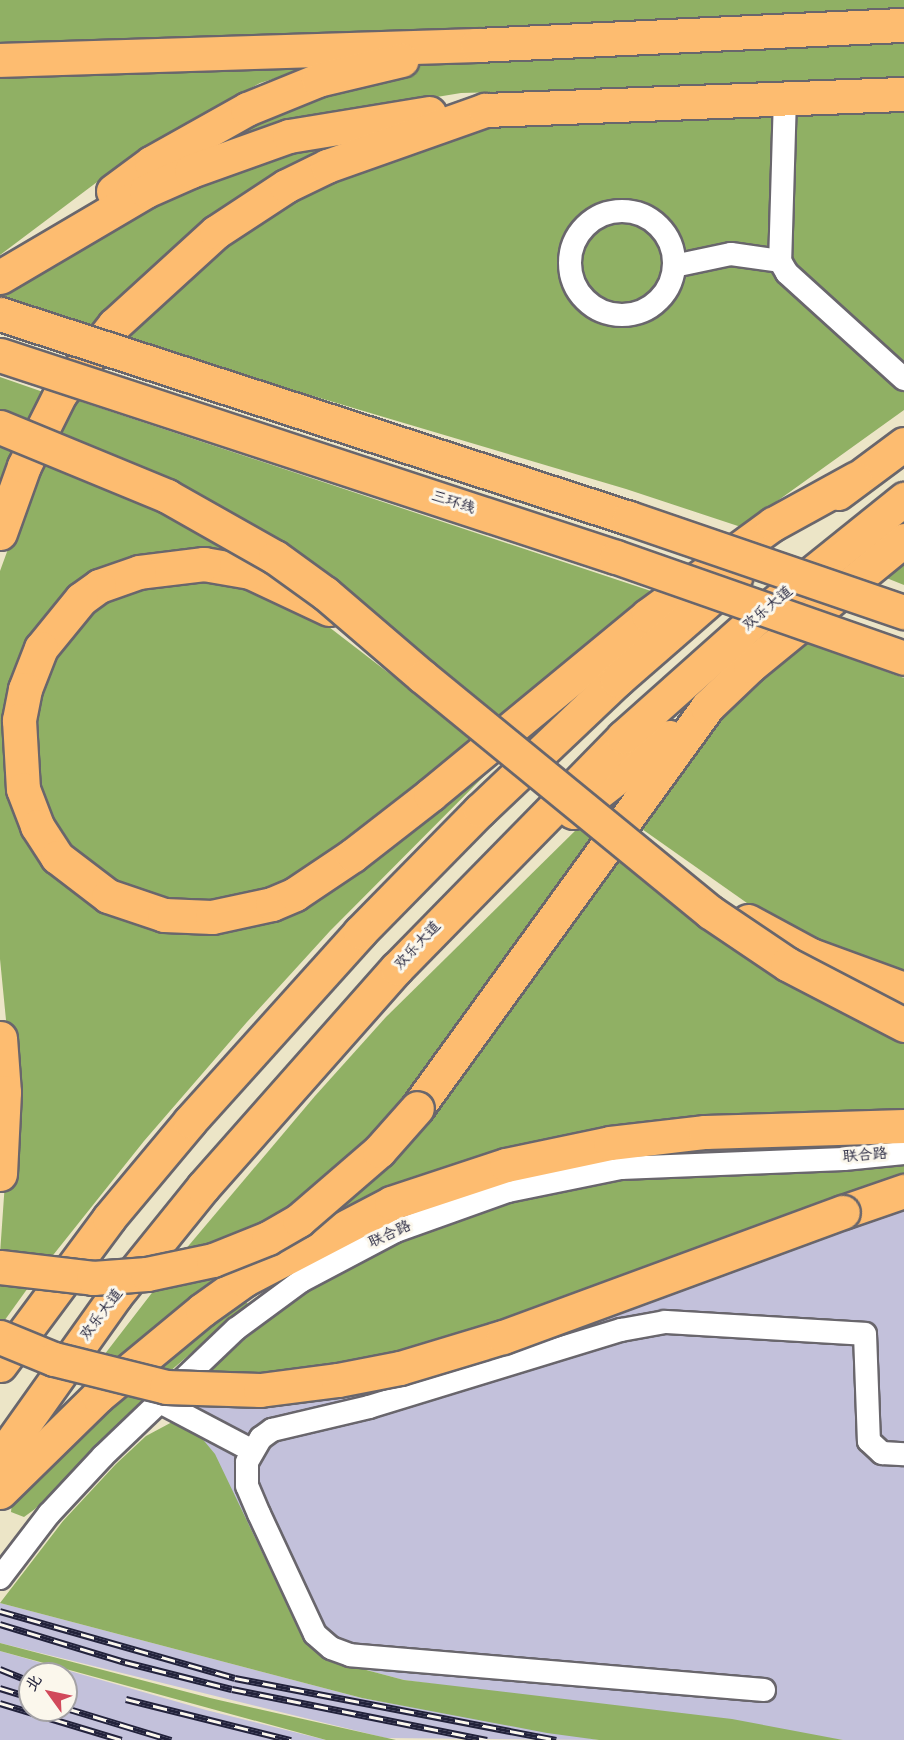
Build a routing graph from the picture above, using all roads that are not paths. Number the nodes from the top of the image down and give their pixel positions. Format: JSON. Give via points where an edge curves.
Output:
{"nodes":[{"id":1,"x":904,"y":25,"type":"edge"},
{"id":2,"x":477,"y":45,"type":"junction"},
{"id":3,"x":0,"y":60,"type":"edge"},
{"id":4,"x":904,"y":94,"type":"edge"},
{"id":5,"x":785,"y":97,"type":"junction"},
{"id":6,"x":485,"y":110,"type":"junction"},
{"id":7,"x":780,"y":261,"type":"junction"},
{"id":8,"x":674,"y":266,"type":"junction"},
{"id":9,"x":11,"y":269,"type":"edge"},
{"id":10,"x":0,"y":314,"type":"edge"},
{"id":11,"x":0,"y":355,"type":"edge"},
{"id":12,"x":904,"y":379,"type":"edge"},
{"id":13,"x":0,"y":427,"type":"edge"},
{"id":14,"x":904,"y":444,"type":"edge"},
{"id":15,"x":855,"y":479,"type":"junction"},
{"id":16,"x":904,"y":499,"type":"edge"},
{"id":17,"x":0,"y":532,"type":"edge"},
{"id":18,"x":904,"y":540,"type":"edge"},
{"id":19,"x":904,"y":612,"type":"edge"},
{"id":20,"x":375,"y":638,"type":"junction"},
{"id":21,"x":904,"y":658,"type":"edge"},
{"id":22,"x":707,"y":707,"type":"junction"},
{"id":23,"x":516,"y":843,"type":"junction"},
{"id":24,"x":630,"y":845,"type":"junction"},
{"id":25,"x":904,"y":989,"type":"edge"},
{"id":26,"x":904,"y":1025,"type":"edge"},
{"id":27,"x":0,"y":1038,"type":"edge"},
{"id":28,"x":904,"y":1126,"type":"edge"},
{"id":29,"x":904,"y":1152,"type":"edge"},
{"id":30,"x":0,"y":1174,"type":"edge"},
{"id":31,"x":904,"y":1191,"type":"edge"},
{"id":32,"x":0,"y":1267,"type":"edge"},
{"id":33,"x":0,"y":1337,"type":"edge"},
{"id":34,"x":0,"y":1365,"type":"edge"},
{"id":35,"x":158,"y":1401,"type":"junction"},
{"id":36,"x":253,"y":1452,"type":"junction"},
{"id":37,"x":904,"y":1454,"type":"edge"},
{"id":38,"x":0,"y":1458,"type":"edge"},
{"id":39,"x":0,"y":1492,"type":"edge"},
{"id":40,"x":0,"y":1578,"type":"edge"},
{"id":41,"x":764,"y":1690,"type":"dead end"}],
"edges":[{"from":1,"to":2,"type":"highway"},
{"from":2,"to":3,"type":"highway"},
{"from":2,"to":9,"type":"highway","via":[[318,80],[247,109],[151,163]]},
{"from":4,"to":5,"type":"highway"},
{"from":5,"to":6,"type":"highway"},
{"from":5,"to":7,"type":"street"},
{"from":6,"to":9,"type":"highway","via":[[379,119],[289,136],[146,191]]},
{"from":6,"to":17,"type":"highway","via":[[388,142],[306,176],[249,209],[175,266],[114,325],[60,394],[24,466]]},
{"from":7,"to":8,"type":"street","via":[[731,254]]},
{"from":7,"to":12,"type":"street","via":[[788,273]]},
{"from":8,"to":8,"type":"street","via":[[671,246],[660,227],[629,212],[595,219],[579,235],[571,257],[573,280],[585,300],[616,315],[639,312],[658,300],[671,281]]},
{"from":10,"to":19,"type":"highway","bridge":true,"via":[[629,518]]},
{"from":11,"to":21,"type":"highway","name":"三环线","bridge":true,"via":[[605,553]]},
{"from":13,"to":20,"type":"highway","bridge":true,"via":[[116,472],[228,528],[325,593]]},
{"from":14,"to":15,"type":"highway"},
{"from":15,"to":20,"type":"highway","bridge":true,"via":[[773,524],[648,615],[430,795],[304,888],[272,904],[212,917],[146,911],[108,896],[71,872],[46,842],[23,789],[18,750],[25,689],[41,648],[66,614],[99,586],[162,566],[204,564],[250,572],[279,583]]},
{"from":15,"to":34,"type":"highway","via":[[617,680],[480,810],[360,932],[190,1121],[109,1218]]},
{"from":16,"to":23,"type":"highway","name":"欢乐大道","via":[[761,614],[623,737]]},
{"from":18,"to":22,"type":"highway","via":[[750,666]]},
{"from":20,"to":24,"type":"highway","bridge":true},
{"from":22,"to":23,"type":"highway","via":[[554,826]]},
{"from":22,"to":32,"type":"highway","bridge":true,"via":[[417,1108],[379,1151],[299,1220],[268,1238],[213,1260],[147,1274],[93,1278]]},
{"from":23,"to":38,"type":"highway","name":"欢乐大道","via":[[397,968],[203,1187],[114,1296]]},
{"from":24,"to":25,"type":"highway","bridge":true,"via":[[781,941]]},
{"from":24,"to":26,"type":"highway","bridge":true,"via":[[759,946]]},
{"from":27,"to":30,"type":"highway","via":[[4,1092]]},
{"from":28,"to":39,"type":"highway","via":[[705,1131],[610,1143],[506,1165],[392,1203],[244,1280],[202,1310],[106,1389]]},
{"from":29,"to":35,"type":"street","name":"联合路","via":[[844,1159],[621,1168],[563,1177],[467,1203],[396,1231],[301,1281],[236,1329]]},
{"from":31,"to":33,"type":"highway","bridge":true,"via":[[502,1336],[400,1368],[338,1380],[260,1390],[166,1387],[54,1359]]},
{"from":35,"to":36,"type":"street"},
{"from":35,"to":40,"type":"street","name":"联合路","via":[[49,1515]]},
{"from":36,"to":37,"type":"street","via":[[261,1438],[272,1430],[369,1407],[621,1329],[685,1322],[865,1334],[869,1441],[882,1453]]},
{"from":36,"to":41,"type":"street","via":[[246,1476],[252,1499],[315,1634],[331,1648],[350,1655]]}]}
